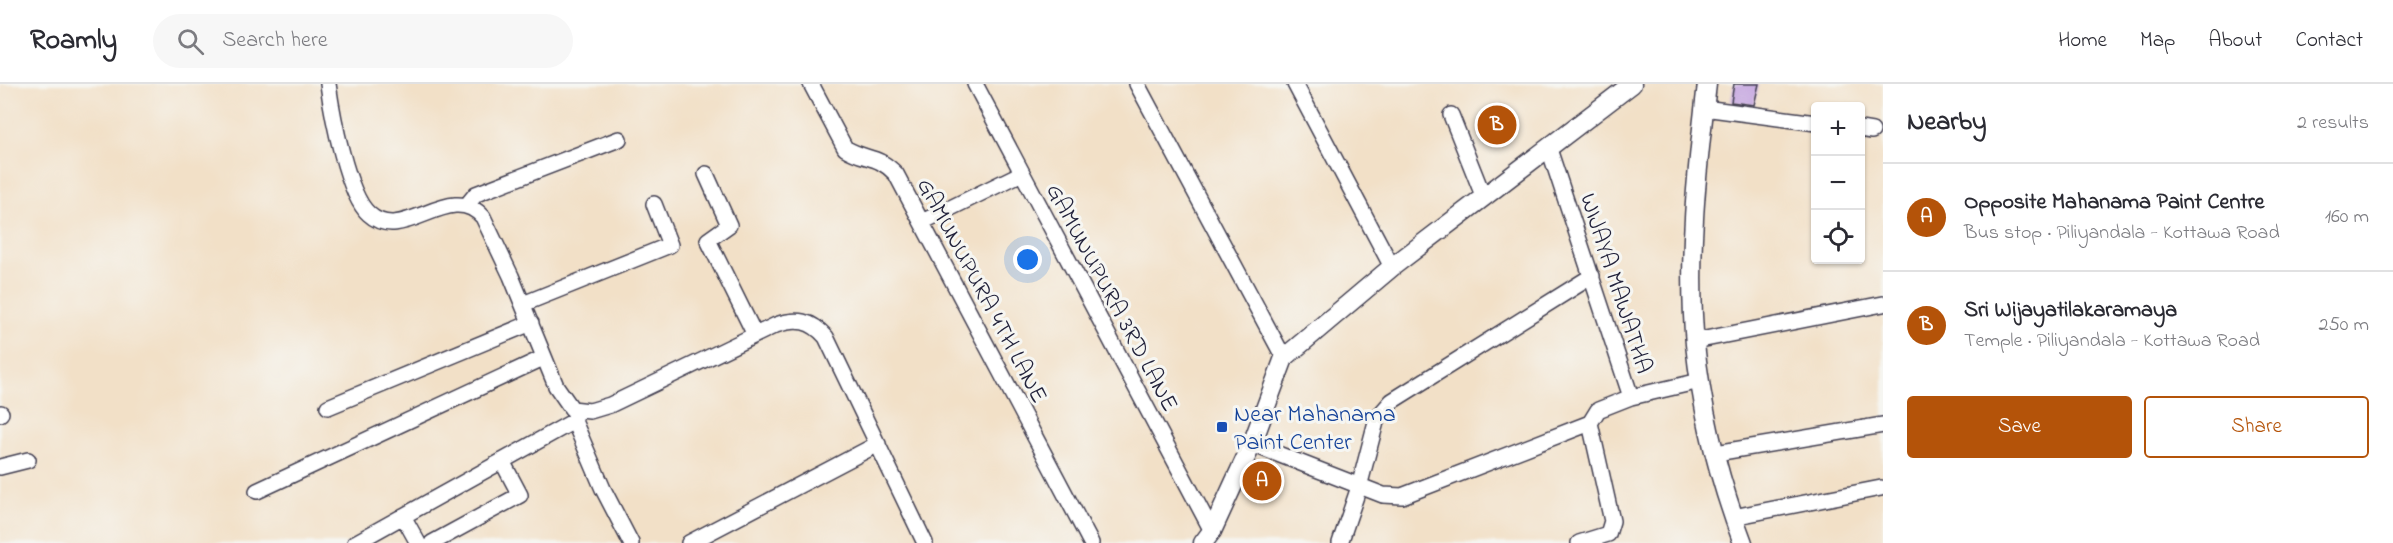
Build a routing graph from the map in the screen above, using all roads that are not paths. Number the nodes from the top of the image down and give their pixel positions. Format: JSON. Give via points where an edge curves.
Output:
{"nodes":[{"id":1,"x":328,"y":84,"type":"edge"},
{"id":2,"x":811,"y":84,"type":"edge"},
{"id":3,"x":975,"y":84,"type":"edge"},
{"id":4,"x":1137,"y":84,"type":"edge"},
{"id":5,"x":1295,"y":84,"type":"edge"},
{"id":6,"x":1707,"y":84,"type":"edge"},
{"id":7,"x":1625,"y":86,"type":"edge"},
{"id":8,"x":1704,"y":108,"type":"junction"},
{"id":9,"x":1451,"y":115,"type":"dead end"},
{"id":10,"x":1811,"y":122,"type":"edge"},
{"id":11,"x":619,"y":139,"type":"dead end"},
{"id":12,"x":1549,"y":149,"type":"junction"},
{"id":13,"x":1022,"y":173,"type":"junction"},
{"id":14,"x":706,"y":174,"type":"dead end"},
{"id":15,"x":1485,"y":198,"type":"junction"},
{"id":16,"x":654,"y":204,"type":"dead end"},
{"id":17,"x":467,"y":205,"type":"junction"},
{"id":18,"x":922,"y":222,"type":"junction"},
{"id":19,"x":1392,"y":267,"type":"junction"},
{"id":20,"x":1592,"y":276,"type":"junction"},
{"id":21,"x":523,"y":304,"type":"junction"},
{"id":22,"x":1883,"y":304,"type":"edge"},
{"id":23,"x":531,"y":323,"type":"junction"},
{"id":24,"x":755,"y":335,"type":"junction"},
{"id":25,"x":1695,"y":341,"type":"junction"},
{"id":26,"x":543,"y":358,"type":"junction"},
{"id":27,"x":1284,"y":358,"type":"junction"},
{"id":28,"x":1700,"y":381,"type":"junction"},
{"id":29,"x":1631,"y":397,"type":"junction"},
{"id":30,"x":328,"y":407,"type":"dead end"},
{"id":31,"x":575,"y":416,"type":"junction"},
{"id":32,"x":1590,"y":423,"type":"junction"},
{"id":33,"x":1883,"y":425,"type":"edge"},
{"id":34,"x":878,"y":444,"type":"junction"},
{"id":35,"x":1252,"y":444,"type":"junction"},
{"id":36,"x":1716,"y":453,"type":"junction"},
{"id":37,"x":28,"y":460,"type":"dead end"},
{"id":38,"x":502,"y":461,"type":"junction"},
{"id":39,"x":0,"y":467,"type":"edge"},
{"id":40,"x":1359,"y":487,"type":"junction"},
{"id":41,"x":1881,"y":488,"type":"dead end"},
{"id":42,"x":257,"y":491,"type":"dead end"},
{"id":43,"x":403,"y":516,"type":"junction"},
{"id":44,"x":1733,"y":517,"type":"junction"},
{"id":45,"x":1207,"y":537,"type":"edge"},
{"id":46,"x":355,"y":543,"type":"edge"},
{"id":47,"x":418,"y":543,"type":"edge"},
{"id":48,"x":432,"y":543,"type":"edge"},
{"id":49,"x":631,"y":543,"type":"edge"},
{"id":50,"x":688,"y":543,"type":"edge"},
{"id":51,"x":925,"y":543,"type":"edge"},
{"id":52,"x":1091,"y":543,"type":"edge"},
{"id":53,"x":1340,"y":543,"type":"edge"},
{"id":54,"x":1579,"y":543,"type":"edge"},
{"id":55,"x":1743,"y":543,"type":"edge"}],
"edges":[{"from":1,"to":17,"type":"street","via":[[336,131],[361,205],[369,214],[379,221],[393,223],[448,205]]},
{"from":2,"to":18,"type":"street","name":"GAMUNUPURA 4TH LANE","via":[[845,148],[884,161],[896,174]]},
{"from":3,"to":13,"type":"street","name":"GAMUNUPURA 3RD LANE"},
{"from":4,"to":27,"type":"street"},
{"from":5,"to":19,"type":"street"},
{"from":6,"to":8,"type":"main road"},
{"from":7,"to":12,"type":"main road"},
{"from":8,"to":10,"type":"street"},
{"from":8,"to":25,"type":"main road","via":[[1693,247]]},
{"from":9,"to":15,"type":"street"},
{"from":11,"to":17,"type":"street","via":[[476,194]]},
{"from":12,"to":15,"type":"main road"},
{"from":12,"to":20,"type":"street","name":"WIJAYA MAWATHA"},
{"from":13,"to":18,"type":"street"},
{"from":13,"to":45,"type":"street","name":"GAMUNUPURA 3RD LANE"},
{"from":14,"to":24,"type":"street","via":[[729,225],[708,240]]},
{"from":15,"to":19,"type":"main road"},
{"from":16,"to":21,"type":"street","via":[[670,245]]},
{"from":17,"to":21,"type":"street","via":[[483,217]]},
{"from":18,"to":52,"type":"street","name":"GAMUNUPURA 4TH LANE"},
{"from":19,"to":27,"type":"main road"},
{"from":20,"to":29,"type":"street","name":"WIJAYA MAWATHA"},
{"from":20,"to":40,"type":"street","via":[[1392,401],[1377,418]]},
{"from":21,"to":23,"type":"street"},
{"from":22,"to":25,"type":"street"},
{"from":23,"to":26,"type":"street"},
{"from":23,"to":30,"type":"street"},
{"from":24,"to":31,"type":"street","via":[[610,405]]},
{"from":24,"to":34,"type":"street","via":[[790,320],[801,320],[818,328]]},
{"from":25,"to":28,"type":"main road"},
{"from":26,"to":31,"type":"street"},
{"from":26,"to":42,"type":"street"},
{"from":27,"to":35,"type":"main road"},
{"from":28,"to":29,"type":"street","name":"WIJAYA MAWATHA"},
{"from":28,"to":36,"type":"main road"},
{"from":29,"to":32,"type":"street","via":[[1598,410]]},
{"from":31,"to":38,"type":"street"},
{"from":31,"to":49,"type":"street","via":[[603,489]]},
{"from":32,"to":40,"type":"street","via":[[1402,496]]},
{"from":32,"to":54,"type":"street","via":[[1612,521],[1608,534]]},
{"from":33,"to":36,"type":"street"},
{"from":34,"to":50,"type":"street"},
{"from":34,"to":51,"type":"street"},
{"from":35,"to":40,"type":"street"},
{"from":35,"to":45,"type":"main road"},
{"from":36,"to":44,"type":"main road"},
{"from":37,"to":39,"type":"street"},
{"from":38,"to":43,"type":"street"},
{"from":38,"to":48,"type":"street","via":[[520,495]]},
{"from":40,"to":53,"type":"street"},
{"from":41,"to":44,"type":"street"},
{"from":43,"to":46,"type":"street"},
{"from":43,"to":47,"type":"street"},
{"from":44,"to":55,"type":"main road"}]}
